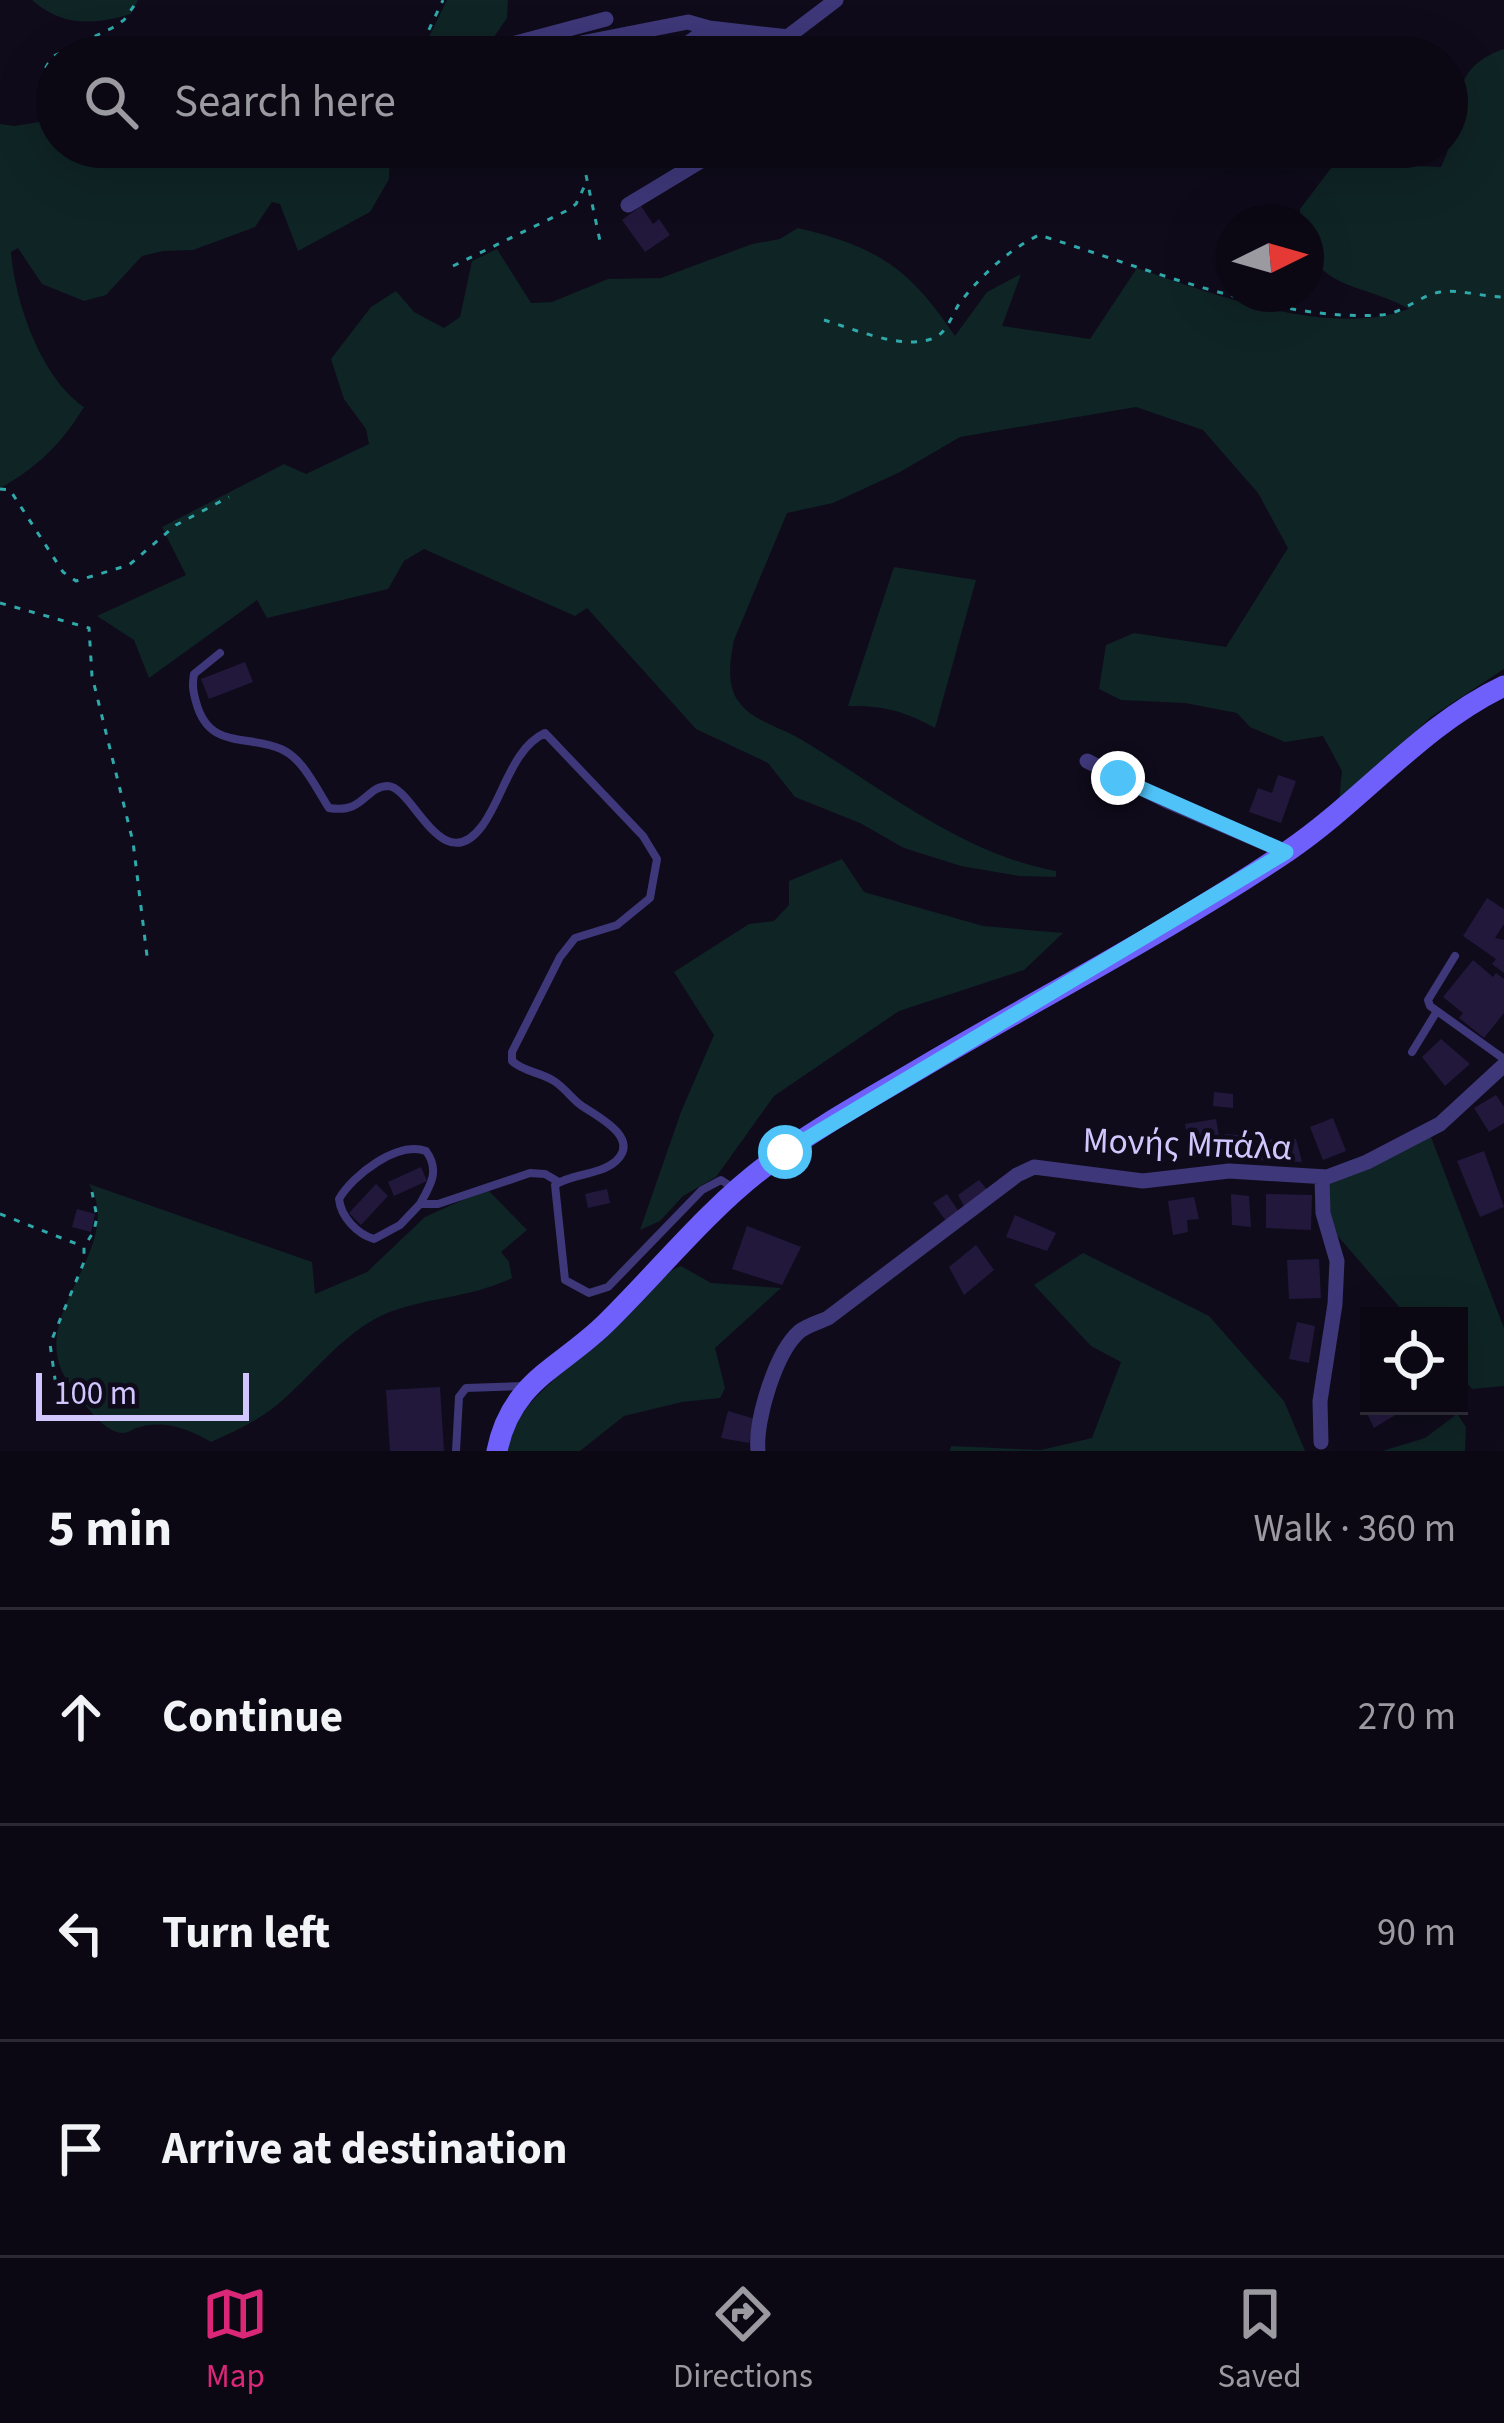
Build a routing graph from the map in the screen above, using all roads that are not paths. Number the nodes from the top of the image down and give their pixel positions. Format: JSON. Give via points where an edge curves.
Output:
{"nodes":[{"id":1,"x":836,"y":0,"type":"edge"},
{"id":2,"x":605,"y":20,"type":"dead end"},
{"id":3,"x":709,"y":28,"type":"junction"},
{"id":4,"x":543,"y":36,"type":"edge"},
{"id":5,"x":614,"y":36,"type":"edge"},
{"id":6,"x":697,"y":36,"type":"edge"},
{"id":7,"x":780,"y":36,"type":"edge"},
{"id":8,"x":790,"y":36,"type":"edge"},
{"id":9,"x":692,"y":168,"type":"edge"},
{"id":10,"x":628,"y":205,"type":"dead end"},
{"id":11,"x":220,"y":653,"type":"dead end"},
{"id":12,"x":1504,"y":686,"type":"edge"},
{"id":13,"x":1087,"y":761,"type":"dead end"},
{"id":14,"x":1286,"y":852,"type":"junction"},
{"id":15,"x":1455,"y":956,"type":"dead end"},
{"id":16,"x":1437,"y":1011,"type":"junction"},
{"id":17,"x":1412,"y":1052,"type":"dead end"},
{"id":18,"x":1504,"y":1062,"type":"edge"},
{"id":19,"x":1322,"y":1178,"type":"junction"},
{"id":20,"x":557,"y":1181,"type":"junction"},
{"id":21,"x":736,"y":1190,"type":"junction"},
{"id":22,"x":420,"y":1204,"type":"junction"},
{"id":23,"x":526,"y":1386,"type":"junction"},
{"id":24,"x":1321,"y":1442,"type":"dead end"},
{"id":25,"x":456,"y":1451,"type":"edge"},
{"id":26,"x":497,"y":1451,"type":"edge"},
{"id":27,"x":758,"y":1451,"type":"edge"}],
"edges":[{"from":1,"to":8,"type":"street"},
{"from":2,"to":4,"type":"street"},
{"from":3,"to":5,"type":"street","via":[[688,22]]},
{"from":3,"to":6,"type":"street"},
{"from":3,"to":7,"type":"street"},
{"from":9,"to":10,"type":"street"},
{"from":11,"to":20,"type":"lane","via":[[194,674],[192,686],[208,728],[282,749],[329,808],[351,809],[392,786],[438,836],[468,839],[544,733],[643,836],[657,859],[650,898],[617,925],[575,938],[512,1052],[518,1067],[557,1082],[622,1142],[613,1163]]},
{"from":12,"to":14,"type":"street"},
{"from":13,"to":14,"type":"street"},
{"from":14,"to":21,"type":"street","via":[[851,1109]]},
{"from":15,"to":16,"type":"lane","via":[[1428,1000]]},
{"from":16,"to":17,"type":"lane"},
{"from":16,"to":18,"type":"lane"},
{"from":18,"to":19,"type":"street","name":"Μονής Μπάλα","via":[[1440,1124]]},
{"from":19,"to":24,"type":"street","via":[[1337,1276]]},
{"from":19,"to":27,"type":"street","name":"Μονής Μπάλα","via":[[1229,1171],[1143,1181],[1034,1167],[1017,1175],[801,1330],[778,1361]]},
{"from":20,"to":21,"type":"lane","via":[[561,1273],[594,1293],[614,1283],[701,1190],[721,1180]]},
{"from":20,"to":22,"type":"lane","via":[[530,1173]]},
{"from":21,"to":23,"type":"street","via":[[601,1328]]},
{"from":22,"to":22,"type":"lane","via":[[434,1165],[416,1148],[386,1158],[339,1199],[349,1221],[374,1239]]},
{"from":23,"to":25,"type":"lane","via":[[466,1388]]},
{"from":23,"to":26,"type":"street"}]}
